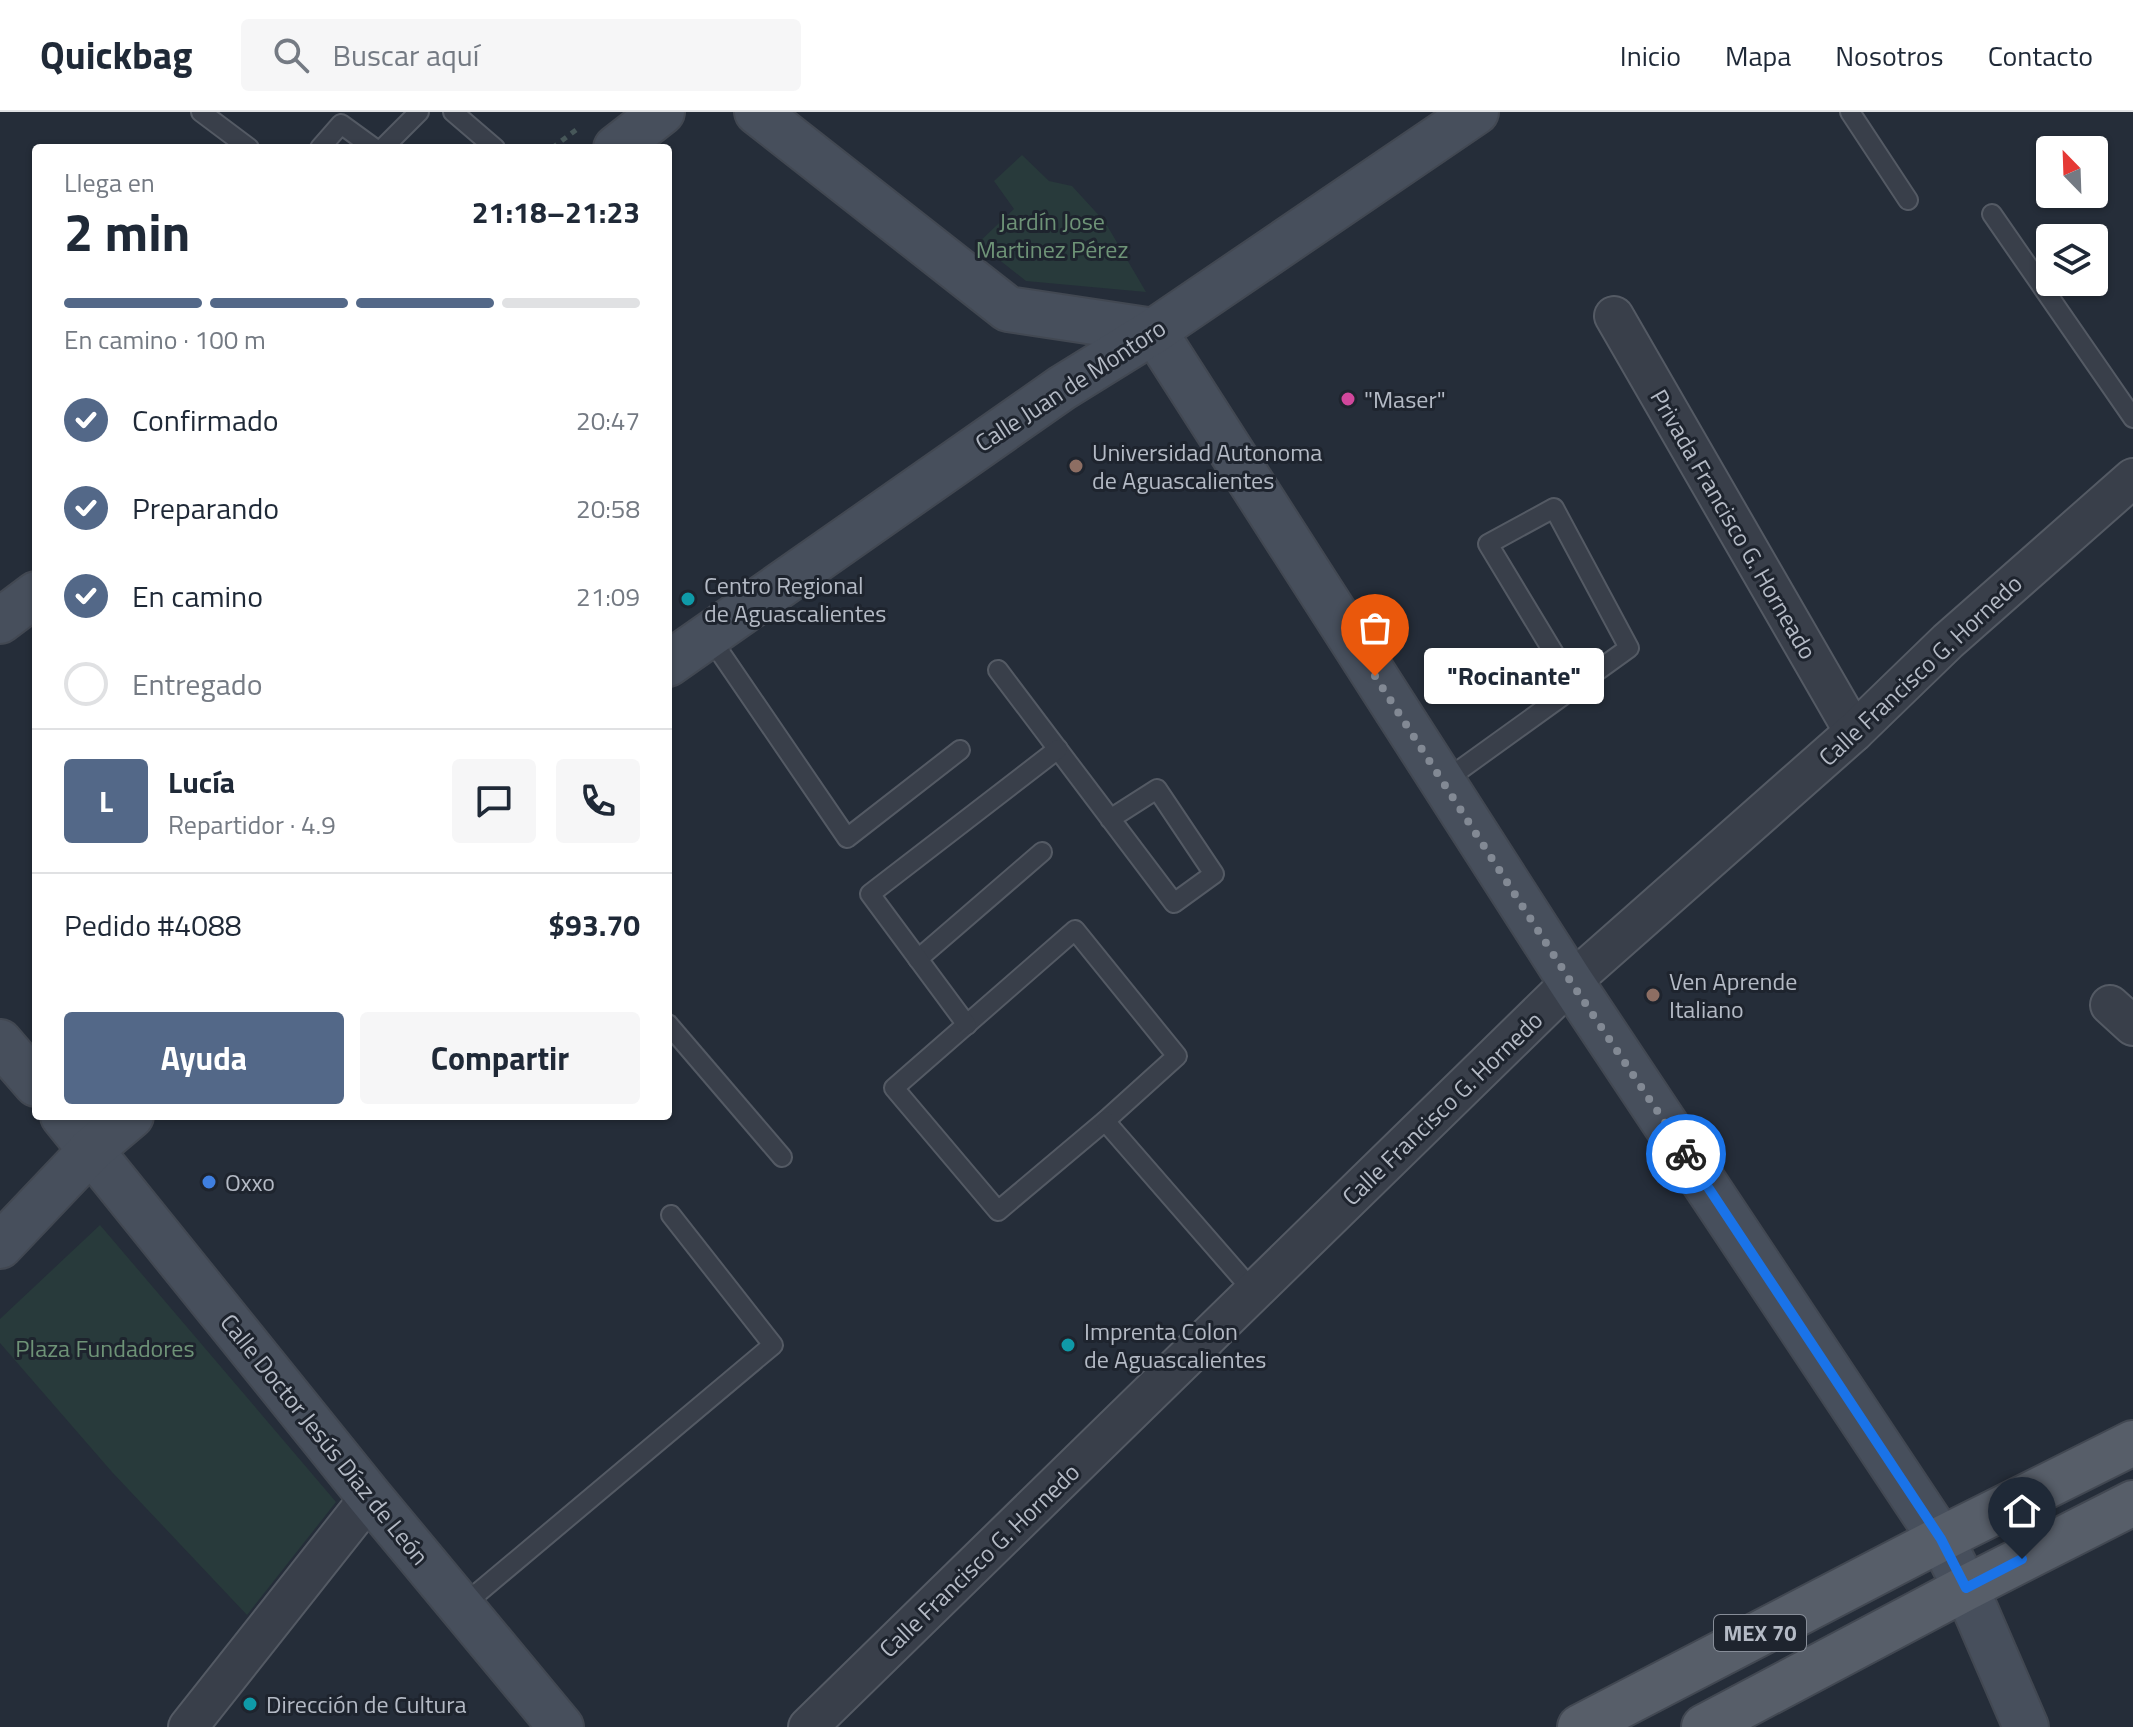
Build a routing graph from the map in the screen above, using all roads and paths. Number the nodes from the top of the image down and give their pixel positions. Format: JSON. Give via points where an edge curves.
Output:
{"nodes":[{"id":1,"x":201,"y":112,"type":"edge"},
{"id":2,"x":419,"y":112,"type":"edge"},
{"id":3,"x":453,"y":112,"type":"edge"},
{"id":4,"x":662,"y":112,"type":"edge"},
{"id":5,"x":757,"y":112,"type":"edge"},
{"id":6,"x":1476,"y":112,"type":"edge"},
{"id":7,"x":1850,"y":112,"type":"edge"},
{"id":8,"x":473,"y":118,"type":"edge"},
{"id":9,"x":244,"y":144,"type":"edge"},
{"id":10,"x":324,"y":144,"type":"edge"},
{"id":11,"x":368,"y":144,"type":"edge"},
{"id":12,"x":387,"y":144,"type":"edge"},
{"id":13,"x":492,"y":144,"type":"edge"},
{"id":14,"x":621,"y":144,"type":"edge"},
{"id":15,"x":1908,"y":200,"type":"dead end"},
{"id":16,"x":1992,"y":214,"type":"dead end"},
{"id":17,"x":1614,"y":316,"type":"dead end"},
{"id":18,"x":1154,"y":331,"type":"junction"},
{"id":19,"x":2133,"y":418,"type":"edge"},
{"id":20,"x":2133,"y":478,"type":"edge"},
{"id":21,"x":32,"y":597,"type":"edge"},
{"id":22,"x":0,"y":621,"type":"edge"},
{"id":23,"x":708,"y":634,"type":"junction"},
{"id":24,"x":672,"y":661,"type":"edge"},
{"id":25,"x":998,"y":670,"type":"dead end"},
{"id":26,"x":1575,"y":688,"type":"junction"},
{"id":27,"x":1854,"y":732,"type":"junction"},
{"id":28,"x":1058,"y":749,"type":"junction"},
{"id":29,"x":960,"y":750,"type":"dead end"},
{"id":30,"x":1443,"y":782,"type":"junction"},
{"id":31,"x":1110,"y":819,"type":"junction"},
{"id":32,"x":1042,"y":852,"type":"dead end"},
{"id":33,"x":918,"y":959,"type":"junction"},
{"id":34,"x":1571,"y":982,"type":"junction"},
{"id":35,"x":967,"y":1025,"type":"junction"},
{"id":36,"x":672,"y":1029,"type":"edge"},
{"id":37,"x":0,"y":1042,"type":"edge"},
{"id":38,"x":32,"y":1079,"type":"edge"},
{"id":39,"x":67,"y":1120,"type":"edge"},
{"id":40,"x":126,"y":1120,"type":"edge"},
{"id":41,"x":1105,"y":1121,"type":"junction"},
{"id":42,"x":92,"y":1149,"type":"junction"},
{"id":43,"x":782,"y":1157,"type":"dead end"},
{"id":44,"x":671,"y":1215,"type":"dead end"},
{"id":45,"x":0,"y":1246,"type":"edge"},
{"id":46,"x":1254,"y":1292,"type":"junction"},
{"id":47,"x":2133,"y":1443,"type":"edge"},
{"id":48,"x":370,"y":1497,"type":"junction"},
{"id":49,"x":2133,"y":1503,"type":"edge"},
{"id":50,"x":1941,"y":1539,"type":"junction"},
{"id":51,"x":1966,"y":1588,"type":"junction"},
{"id":52,"x":461,"y":1607,"type":"junction"},
{"id":53,"x":188,"y":1727,"type":"edge"},
{"id":54,"x":561,"y":1727,"type":"edge"},
{"id":55,"x":808,"y":1727,"type":"edge"},
{"id":56,"x":1580,"y":1727,"type":"edge"},
{"id":57,"x":1704,"y":1727,"type":"edge"},
{"id":58,"x":2026,"y":1727,"type":"edge"}],
"edges":[{"from":1,"to":9,"type":"lane"},
{"from":2,"to":12,"type":"lane"},
{"from":3,"to":8,"type":"lane"},
{"from":4,"to":14,"type":"street"},
{"from":5,"to":18,"type":"street","via":[[1008,309]]},
{"from":6,"to":18,"type":"street","name":"Calle Juan de Montoro"},
{"from":7,"to":15,"type":"lane"},
{"from":8,"to":13,"type":"lane"},
{"from":10,"to":11,"type":"lane","via":[[341,124]]},
{"from":16,"to":19,"type":"lane"},
{"from":17,"to":27,"type":"street","name":"Privada Francisco G. Horneado"},
{"from":18,"to":23,"type":"street","name":"Calle Juan de Montoro","via":[[1062,388]]},
{"from":18,"to":30,"type":"street"},
{"from":20,"to":27,"type":"street","name":"Calle Francisco G. Hornedo","via":[[1948,641]]},
{"from":21,"to":22,"type":"street"},
{"from":23,"to":24,"type":"street","name":"Calle Juan de Montoro"},
{"from":23,"to":29,"type":"lane","via":[[847,838]]},
{"from":25,"to":28,"type":"lane"},
{"from":26,"to":26,"type":"lane","via":[[1629,648],[1554,508],[1488,544]]},
{"from":26,"to":30,"type":"lane"},
{"from":27,"to":34,"type":"street","name":"Calle Francisco G. Hornedo"},
{"from":28,"to":31,"type":"lane"},
{"from":28,"to":33,"type":"lane","via":[[870,894]]},
{"from":30,"to":34,"type":"street"},
{"from":31,"to":31,"type":"lane","via":[[1174,903],[1214,874],[1157,789]]},
{"from":32,"to":33,"type":"lane"},
{"from":33,"to":35,"type":"lane"},
{"from":34,"to":46,"type":"street","name":"Calle Francisco G. Hornedo"},
{"from":34,"to":50,"type":"street"},
{"from":35,"to":41,"type":"lane","via":[[894,1088],[998,1211]]},
{"from":35,"to":41,"type":"lane","via":[[1075,930],[1177,1056]]},
{"from":36,"to":43,"type":"lane"},
{"from":37,"to":38,"type":"street"},
{"from":39,"to":42,"type":"street","name":"Calle Doctor Jesús Díaz de León"},
{"from":40,"to":42,"type":"street"},
{"from":41,"to":46,"type":"lane"},
{"from":42,"to":45,"type":"street"},
{"from":42,"to":48,"type":"street","name":"Calle Doctor Jesús Díaz de León"},
{"from":44,"to":52,"type":"lane","via":[[773,1345]]},
{"from":46,"to":55,"type":"street","name":"Calle Francisco G. Hornedo"},
{"from":47,"to":50,"type":"main road","number":"MEX 70"},
{"from":48,"to":52,"type":"street","name":"Calle Doctor Jesús Díaz de León"},
{"from":48,"to":53,"type":"street"},
{"from":49,"to":51,"type":"main road","number":"MEX 70"},
{"from":50,"to":51,"type":"street"},
{"from":50,"to":56,"type":"main road","number":"MEX 70"},
{"from":51,"to":57,"type":"main road","number":"MEX 70"},
{"from":51,"to":58,"type":"street"},
{"from":52,"to":54,"type":"street","name":"Calle Doctor Jesús Díaz de León"}]}
